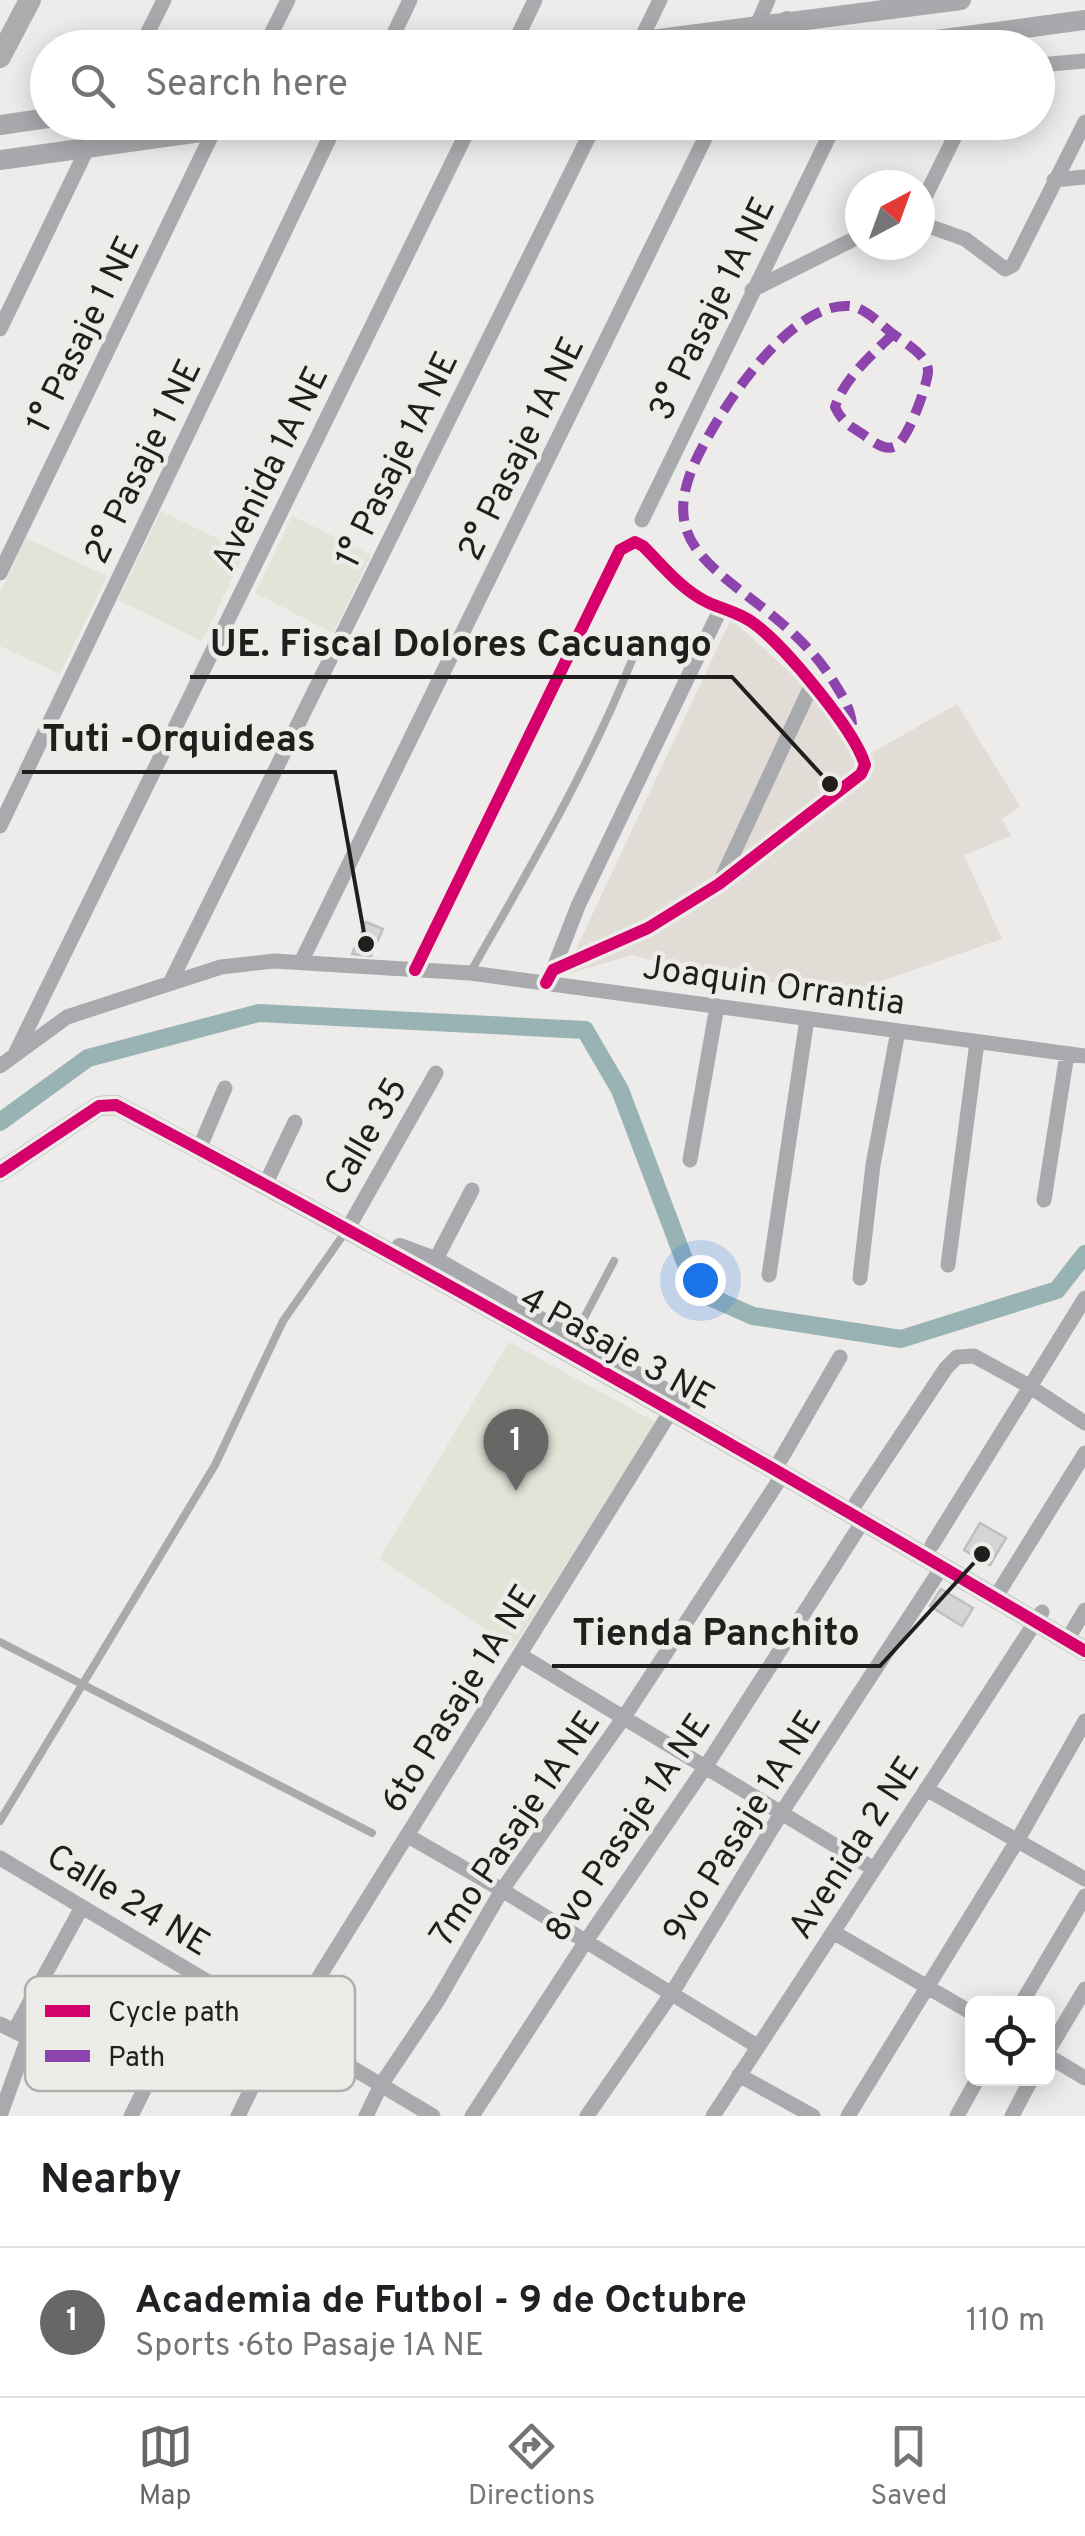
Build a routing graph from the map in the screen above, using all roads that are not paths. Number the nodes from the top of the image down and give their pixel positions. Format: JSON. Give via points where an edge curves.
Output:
{"nodes":[{"id":1,"x":30,"y":0,"type":"edge"},
{"id":2,"x":164,"y":0,"type":"edge"},
{"id":3,"x":288,"y":0,"type":"edge"},
{"id":4,"x":410,"y":0,"type":"edge"},
{"id":5,"x":535,"y":0,"type":"edge"},
{"id":6,"x":660,"y":0,"type":"edge"},
{"id":7,"x":768,"y":0,"type":"edge"},
{"id":8,"x":961,"y":0,"type":"edge"},
{"id":9,"x":900,"y":4,"type":"edge"},
{"id":10,"x":1085,"y":20,"type":"edge"},
{"id":11,"x":787,"y":21,"type":"junction"},
{"id":12,"x":756,"y":24,"type":"junction"},
{"id":13,"x":149,"y":30,"type":"edge"},
{"id":14,"x":273,"y":30,"type":"edge"},
{"id":15,"x":396,"y":30,"type":"edge"},
{"id":16,"x":521,"y":30,"type":"edge"},
{"id":17,"x":645,"y":30,"type":"edge"},
{"id":18,"x":742,"y":30,"type":"edge"},
{"id":19,"x":754,"y":30,"type":"edge"},
{"id":20,"x":781,"y":30,"type":"edge"},
{"id":21,"x":1036,"y":30,"type":"edge"},
{"id":22,"x":0,"y":57,"type":"edge"},
{"id":23,"x":1085,"y":60,"type":"edge"},
{"id":24,"x":1055,"y":64,"type":"edge"},
{"id":25,"x":30,"y":121,"type":"edge"},
{"id":26,"x":1085,"y":122,"type":"edge"},
{"id":27,"x":0,"y":125,"type":"edge"},
{"id":28,"x":121,"y":140,"type":"edge"},
{"id":29,"x":198,"y":140,"type":"edge"},
{"id":30,"x":329,"y":140,"type":"edge"},
{"id":31,"x":463,"y":140,"type":"edge"},
{"id":32,"x":587,"y":140,"type":"edge"},
{"id":33,"x":704,"y":140,"type":"edge"},
{"id":34,"x":827,"y":140,"type":"edge"},
{"id":35,"x":953,"y":140,"type":"edge"},
{"id":36,"x":89,"y":145,"type":"junction"},
{"id":37,"x":0,"y":160,"type":"edge"},
{"id":38,"x":935,"y":177,"type":"edge"},
{"id":39,"x":1085,"y":177,"type":"edge"},
{"id":40,"x":1054,"y":180,"type":"junction"},
{"id":41,"x":935,"y":228,"type":"edge"},
{"id":42,"x":845,"y":244,"type":"edge"},
{"id":43,"x":751,"y":291,"type":"junction"},
{"id":44,"x":0,"y":328,"type":"edge"},
{"id":45,"x":642,"y":520,"type":"dead end"},
{"id":46,"x":0,"y":573,"type":"edge"},
{"id":47,"x":721,"y":608,"type":"junction"},
{"id":48,"x":632,"y":660,"type":"dead end"},
{"id":49,"x":812,"y":684,"type":"junction"},
{"id":50,"x":0,"y":826,"type":"edge"},
{"id":51,"x":719,"y":884,"type":"junction"},
{"id":52,"x":301,"y":962,"type":"junction"},
{"id":53,"x":416,"y":970,"type":"junction"},
{"id":54,"x":470,"y":973,"type":"junction"},
{"id":55,"x":550,"y":976,"type":"junction"},
{"id":56,"x":170,"y":983,"type":"junction"},
{"id":57,"x":717,"y":1006,"type":"junction"},
{"id":58,"x":807,"y":1019,"type":"junction"},
{"id":59,"x":898,"y":1031,"type":"junction"},
{"id":60,"x":978,"y":1042,"type":"junction"},
{"id":61,"x":1067,"y":1054,"type":"junction"},
{"id":62,"x":1085,"y":1056,"type":"edge"},
{"id":63,"x":7,"y":1060,"type":"edge"},
{"id":64,"x":436,"y":1072,"type":"dead end"},
{"id":65,"x":226,"y":1088,"type":"dead end"},
{"id":66,"x":295,"y":1122,"type":"dead end"},
{"id":67,"x":199,"y":1149,"type":"junction"},
{"id":68,"x":690,"y":1160,"type":"dead end"},
{"id":69,"x":0,"y":1172,"type":"edge"},
{"id":70,"x":264,"y":1185,"type":"junction"},
{"id":71,"x":472,"y":1190,"type":"dead end"},
{"id":72,"x":1044,"y":1200,"type":"dead end"},
{"id":73,"x":347,"y":1230,"type":"junction"},
{"id":74,"x":435,"y":1260,"type":"junction"},
{"id":75,"x":614,"y":1261,"type":"dead end"},
{"id":76,"x":948,"y":1264,"type":"dead end"},
{"id":77,"x":769,"y":1275,"type":"dead end"},
{"id":78,"x":860,"y":1278,"type":"dead end"},
{"id":79,"x":1085,"y":1298,"type":"edge"},
{"id":80,"x":573,"y":1339,"type":"junction"},
{"id":81,"x":840,"y":1357,"type":"dead end"},
{"id":82,"x":1030,"y":1386,"type":"junction"},
{"id":83,"x":674,"y":1405,"type":"junction"},
{"id":84,"x":1085,"y":1423,"type":"edge"},
{"id":85,"x":1085,"y":1453,"type":"edge"},
{"id":86,"x":782,"y":1468,"type":"junction"},
{"id":87,"x":859,"y":1512,"type":"junction"},
{"id":88,"x":932,"y":1545,"type":"junction"},
{"id":89,"x":942,"y":1566,"type":"junction"},
{"id":90,"x":998,"y":1593,"type":"junction"},
{"id":91,"x":1085,"y":1610,"type":"edge"},
{"id":92,"x":1039,"y":1617,"type":"junction"},
{"id":93,"x":1079,"y":1634,"type":"edge"},
{"id":94,"x":0,"y":1642,"type":"edge"},
{"id":95,"x":1085,"y":1651,"type":"edge"},
{"id":96,"x":520,"y":1656,"type":"junction"},
{"id":97,"x":82,"y":1685,"type":"junction"},
{"id":98,"x":624,"y":1717,"type":"junction"},
{"id":99,"x":1085,"y":1720,"type":"edge"},
{"id":100,"x":706,"y":1766,"type":"junction"},
{"id":101,"x":926,"y":1790,"type":"junction"},
{"id":102,"x":782,"y":1812,"type":"junction"},
{"id":103,"x":0,"y":1821,"type":"edge"},
{"id":104,"x":372,"y":1833,"type":"dead end"},
{"id":105,"x":408,"y":1836,"type":"junction"},
{"id":106,"x":1017,"y":1841,"type":"junction"},
{"id":107,"x":0,"y":1858,"type":"edge"},
{"id":108,"x":874,"y":1870,"type":"junction"},
{"id":109,"x":1085,"y":1879,"type":"edge"},
{"id":110,"x":502,"y":1890,"type":"junction"},
{"id":111,"x":1085,"y":1896,"type":"edge"},
{"id":112,"x":82,"y":1906,"type":"junction"},
{"id":113,"x":834,"y":1932,"type":"junction"},
{"id":114,"x":586,"y":1941,"type":"junction"},
{"id":115,"x":44,"y":1976,"type":"edge"},
{"id":116,"x":201,"y":1976,"type":"edge"},
{"id":117,"x":318,"y":1976,"type":"edge"},
{"id":118,"x":926,"y":1986,"type":"junction"},
{"id":119,"x":1085,"y":1989,"type":"edge"},
{"id":120,"x":672,"y":1993,"type":"junction"},
{"id":121,"x":1026,"y":1996,"type":"edge"},
{"id":122,"x":965,"y":2009,"type":"edge"},
{"id":123,"x":14,"y":2031,"type":"edge"},
{"id":124,"x":1055,"y":2042,"type":"edge"},
{"id":125,"x":757,"y":2046,"type":"junction"},
{"id":126,"x":1055,"y":2059,"type":"edge"},
{"id":127,"x":355,"y":2069,"type":"edge"},
{"id":128,"x":739,"y":2076,"type":"junction"},
{"id":129,"x":1085,"y":2078,"type":"edge"},
{"id":130,"x":381,"y":2085,"type":"junction"},
{"id":131,"x":973,"y":2086,"type":"edge"},
{"id":132,"x":1028,"y":2086,"type":"edge"},
{"id":133,"x":144,"y":2091,"type":"edge"},
{"id":134,"x":250,"y":2091,"type":"edge"},
{"id":135,"x":0,"y":2116,"type":"edge"},
{"id":136,"x":132,"y":2116,"type":"edge"},
{"id":137,"x":238,"y":2116,"type":"edge"},
{"id":138,"x":366,"y":2116,"type":"edge"},
{"id":139,"x":433,"y":2116,"type":"edge"},
{"id":140,"x":472,"y":2116,"type":"edge"},
{"id":141,"x":587,"y":2116,"type":"edge"},
{"id":142,"x":714,"y":2116,"type":"edge"},
{"id":143,"x":813,"y":2116,"type":"edge"},
{"id":144,"x":848,"y":2116,"type":"edge"},
{"id":145,"x":956,"y":2116,"type":"edge"},
{"id":146,"x":1012,"y":2116,"type":"edge"}],
"edges":[{"from":1,"to":22,"type":"main road"},
{"from":2,"to":13,"type":"street"},
{"from":3,"to":14,"type":"street"},
{"from":4,"to":15,"type":"street"},
{"from":5,"to":16,"type":"street"},
{"from":6,"to":17,"type":"street"},
{"from":7,"to":12,"type":"street"},
{"from":8,"to":9,"type":"street"},
{"from":9,"to":11,"type":"street"},
{"from":10,"to":21,"type":"street"},
{"from":11,"to":12,"type":"street"},
{"from":11,"to":20,"type":"street"},
{"from":12,"to":18,"type":"street"},
{"from":12,"to":19,"type":"street"},
{"from":23,"to":24,"type":"street"},
{"from":25,"to":27,"type":"street"},
{"from":26,"to":40,"type":"street"},
{"from":28,"to":36,"type":"street"},
{"from":29,"to":46,"type":"street","name":"1° Pasaje 1 NE"},
{"from":30,"to":50,"type":"street","name":"2° Pasaje 1 NE"},
{"from":31,"to":63,"type":"street","name":"Avenida 1A NE"},
{"from":32,"to":56,"type":"street","name":"1° Pasaje 1A NE"},
{"from":33,"to":52,"type":"street","name":"2° Pasaje 1A NE"},
{"from":34,"to":43,"type":"street","name":"3° Pasaje 1A NE"},
{"from":35,"to":38,"type":"street"},
{"from":36,"to":37,"type":"street"},
{"from":36,"to":44,"type":"street"},
{"from":39,"to":40,"type":"street"},
{"from":40,"to":41,"type":"street","via":[[1021,256],[1005,269],[965,239]]},
{"from":42,"to":43,"type":"street"},
{"from":43,"to":45,"type":"street","name":"3° Pasaje 1A NE"},
{"from":47,"to":49,"type":"street","via":[[762,629]]},
{"from":47,"to":53,"type":"street","via":[[692,593],[644,546],[635,542],[620,550]]},
{"from":47,"to":55,"type":"street"},
{"from":48,"to":54,"type":"lane","via":[[570,797]]},
{"from":49,"to":51,"type":"street"},
{"from":49,"to":51,"type":"street","via":[[862,754],[861,774]]},
{"from":51,"to":55,"type":"street"},
{"from":52,"to":53,"type":"street","name":"Joaquin Orrantia"},
{"from":52,"to":56,"type":"street","name":"Joaquin Orrantia","via":[[221,967]]},
{"from":53,"to":54,"type":"street","name":"Joaquin Orrantia"},
{"from":54,"to":55,"type":"street","name":"Joaquin Orrantia"},
{"from":55,"to":57,"type":"street","name":"Joaquin Orrantia"},
{"from":56,"to":63,"type":"street","name":"Joaquin Orrantia","via":[[67,1017]]},
{"from":57,"to":58,"type":"street","name":"Joaquin Orrantia"},
{"from":57,"to":68,"type":"street"},
{"from":58,"to":59,"type":"street","name":"Joaquin Orrantia"},
{"from":58,"to":77,"type":"street"},
{"from":59,"to":60,"type":"street","name":"Joaquin Orrantia"},
{"from":59,"to":78,"type":"street"},
{"from":60,"to":61,"type":"street","name":"Joaquin Orrantia"},
{"from":60,"to":76,"type":"street"},
{"from":61,"to":62,"type":"street","name":"Joaquin Orrantia"},
{"from":61,"to":72,"type":"street"},
{"from":64,"to":73,"type":"street","name":"Calle 35"},
{"from":65,"to":67,"type":"street"},
{"from":66,"to":70,"type":"street"},
{"from":67,"to":69,"type":"street","name":"4 Pasaje 3 NE","via":[[116,1106],[98,1106]]},
{"from":67,"to":70,"type":"street","name":"4 Pasaje 3 NE"},
{"from":70,"to":73,"type":"street","name":"4 Pasaje 3 NE"},
{"from":71,"to":74,"type":"street"},
{"from":73,"to":74,"type":"street","name":"4 Pasaje 3 NE"},
{"from":73,"to":83,"type":"street","name":"4 Pasaje 3 NE"},
{"from":73,"to":97,"type":"lane","via":[[282,1321],[215,1465]]},
{"from":74,"to":80,"type":"street","name":"4 Pasaje 3 NE"},
{"from":75,"to":80,"type":"lane"},
{"from":79,"to":82,"type":"street"},
{"from":80,"to":83,"type":"street","name":"4 Pasaje 3 NE"},
{"from":81,"to":86,"type":"street","name":"7mo Pasaje 1A NE"},
{"from":82,"to":84,"type":"street","name":"8vo Pasaje 1A NE"},
{"from":82,"to":87,"type":"street","name":"8vo Pasaje 1A NE","via":[[974,1356],[956,1358]]},
{"from":82,"to":88,"type":"street"},
{"from":83,"to":86,"type":"street","name":"4 Pasaje 3 NE"},
{"from":83,"to":96,"type":"street","name":"6to Pasaje 1A NE"},
{"from":85,"to":90,"type":"street"},
{"from":86,"to":87,"type":"street","name":"4 Pasaje 3 NE"},
{"from":86,"to":98,"type":"street","name":"7mo Pasaje 1A NE"},
{"from":87,"to":88,"type":"street","name":"4 Pasaje 3 NE"},
{"from":87,"to":89,"type":"street","name":"4 Pasaje 3 NE"},
{"from":87,"to":100,"type":"street","name":"8vo Pasaje 1A NE"},
{"from":88,"to":90,"type":"street","name":"4 Pasaje 3 NE"},
{"from":89,"to":90,"type":"street","name":"4 Pasaje 3 NE"},
{"from":89,"to":102,"type":"street","name":"9vo Pasaje 1A NE"},
{"from":90,"to":92,"type":"street","name":"4 Pasaje 3 NE"},
{"from":91,"to":93,"type":"street"},
{"from":92,"to":93,"type":"street","name":"4 Pasaje 3 NE"},
{"from":92,"to":95,"type":"street","name":"4 Pasaje 3 NE"},
{"from":92,"to":101,"type":"street","name":"Avenida 2 NE"},
{"from":94,"to":97,"type":"lane"},
{"from":96,"to":98,"type":"street"},
{"from":96,"to":105,"type":"street","name":"6to Pasaje 1A NE"},
{"from":97,"to":103,"type":"lane"},
{"from":97,"to":104,"type":"lane"},
{"from":98,"to":100,"type":"street"},
{"from":98,"to":110,"type":"street","name":"7mo Pasaje 1A NE"},
{"from":99,"to":106,"type":"street"},
{"from":100,"to":102,"type":"street"},
{"from":100,"to":114,"type":"street","name":"8vo Pasaje 1A NE"},
{"from":101,"to":106,"type":"street"},
{"from":101,"to":108,"type":"street","name":"Avenida 2 NE"},
{"from":102,"to":108,"type":"street"},
{"from":102,"to":120,"type":"street","name":"9vo Pasaje 1A NE"},
{"from":105,"to":110,"type":"street"},
{"from":105,"to":117,"type":"street","name":"6to Pasaje 1A NE"},
{"from":106,"to":109,"type":"street"},
{"from":106,"to":118,"type":"street"},
{"from":107,"to":112,"type":"street","name":"Calle 24 NE"},
{"from":108,"to":113,"type":"street","name":"Avenida 2 NE"},
{"from":110,"to":114,"type":"street"},
{"from":110,"to":130,"type":"street","name":"7mo Pasaje 1A NE"},
{"from":111,"to":121,"type":"street"},
{"from":112,"to":115,"type":"street"},
{"from":112,"to":116,"type":"street","name":"Calle 24 NE"},
{"from":113,"to":118,"type":"street"},
{"from":113,"to":125,"type":"street","name":"Avenida 2 NE"},
{"from":114,"to":120,"type":"street"},
{"from":114,"to":140,"type":"street","name":"8vo Pasaje 1A NE"},
{"from":118,"to":122,"type":"street"},
{"from":118,"to":144,"type":"street"},
{"from":119,"to":124,"type":"street"},
{"from":120,"to":125,"type":"street"},
{"from":120,"to":141,"type":"street","name":"9vo Pasaje 1A NE"},
{"from":123,"to":135,"type":"street"},
{"from":125,"to":128,"type":"street","name":"Avenida 2 NE"},
{"from":126,"to":129,"type":"street"},
{"from":127,"to":130,"type":"street","name":"Calle 24 NE"},
{"from":128,"to":142,"type":"street","name":"Avenida 2 NE"},
{"from":128,"to":143,"type":"street"},
{"from":130,"to":138,"type":"street","name":"7mo Pasaje 1A NE"},
{"from":130,"to":139,"type":"street","name":"Calle 24 NE"},
{"from":131,"to":145,"type":"street"},
{"from":132,"to":146,"type":"street"},
{"from":133,"to":136,"type":"street"},
{"from":134,"to":137,"type":"street","name":"6to Pasaje 1A NE"}]}
